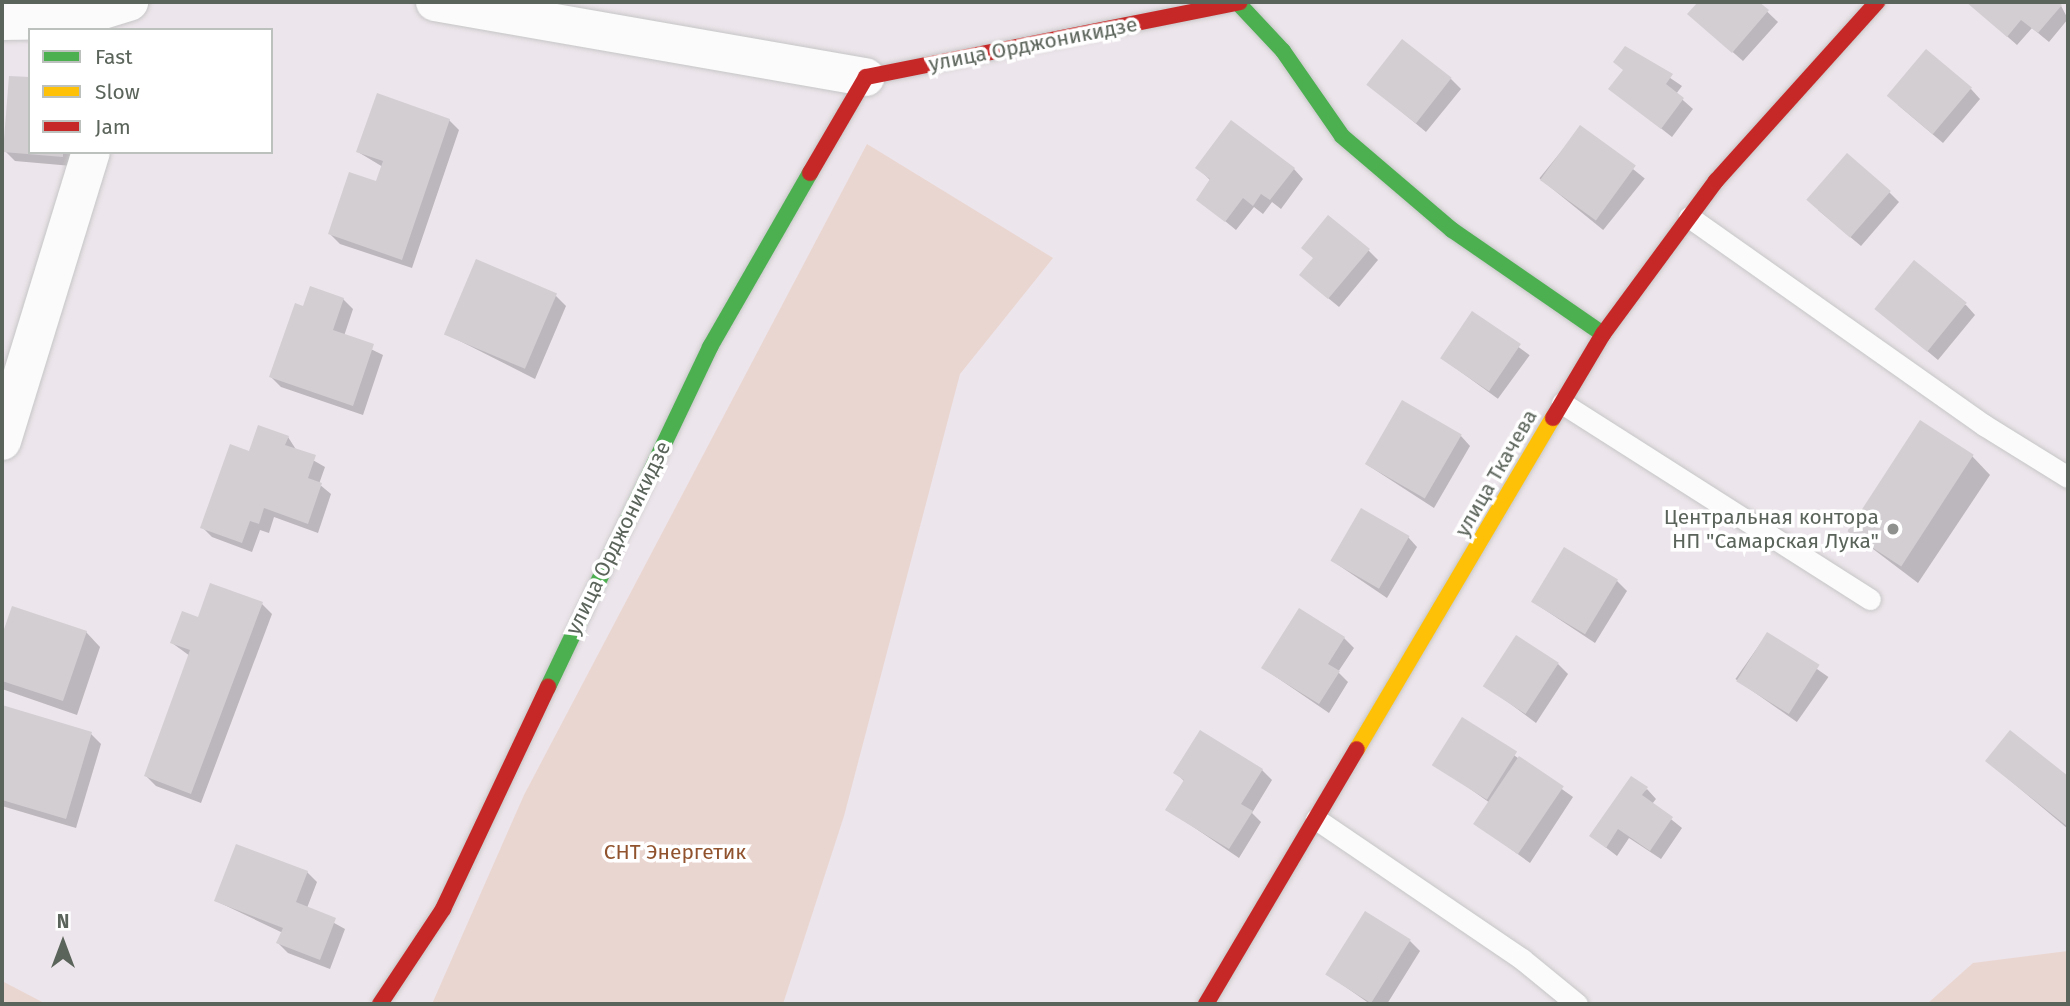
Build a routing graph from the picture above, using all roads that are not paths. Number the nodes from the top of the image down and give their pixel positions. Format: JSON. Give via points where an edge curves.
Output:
{"nodes":[{"id":1,"x":129,"y":2,"type":"edge"},
{"id":2,"x":137,"y":2,"type":"edge"},
{"id":3,"x":435,"y":2,"type":"edge"},
{"id":4,"x":1877,"y":2,"type":"edge"},
{"id":5,"x":1239,"y":3,"type":"edge"},
{"id":6,"x":2,"y":20,"type":"edge"},
{"id":7,"x":130,"y":28,"type":"edge"},
{"id":8,"x":866,"y":77,"type":"junction"},
{"id":9,"x":90,"y":154,"type":"edge"},
{"id":10,"x":1689,"y":217,"type":"junction"},
{"id":11,"x":1603,"y":334,"type":"junction"},
{"id":12,"x":1562,"y":402,"type":"junction"},
{"id":13,"x":2,"y":441,"type":"edge"},
{"id":14,"x":2068,"y":477,"type":"edge"},
{"id":15,"x":1870,"y":599,"type":"dead end"},
{"id":16,"x":1316,"y":820,"type":"junction"},
{"id":17,"x":380,"y":1004,"type":"edge"},
{"id":18,"x":1206,"y":1004,"type":"edge"},
{"id":19,"x":1577,"y":1004,"type":"edge"}],
"edges":[{"from":1,"to":6,"type":"street","via":[[70,20]]},
{"from":2,"to":7,"type":"street"},
{"from":3,"to":8,"type":"street","name":"улица Орджоникидзе"},
{"from":4,"to":10,"type":"street","name":"улица Ткачева"},
{"from":5,"to":8,"type":"street","name":"улица Орджоникидзе"},
{"from":5,"to":11,"type":"street","via":[[1283,51],[1342,136],[1452,230]]},
{"from":8,"to":17,"type":"street","name":"улица Орджоникидзе","via":[[710,347],[443,909]]},
{"from":9,"to":13,"type":"street"},
{"from":10,"to":11,"type":"street","name":"улица Ткачева"},
{"from":10,"to":14,"type":"lane","via":[[1984,425]]},
{"from":11,"to":12,"type":"street","name":"улица Ткачева"},
{"from":12,"to":15,"type":"lane"},
{"from":12,"to":16,"type":"street","name":"улица Ткачева"},
{"from":16,"to":18,"type":"street","name":"улица Ткачева"},
{"from":16,"to":19,"type":"lane","via":[[1522,959]]}]}
